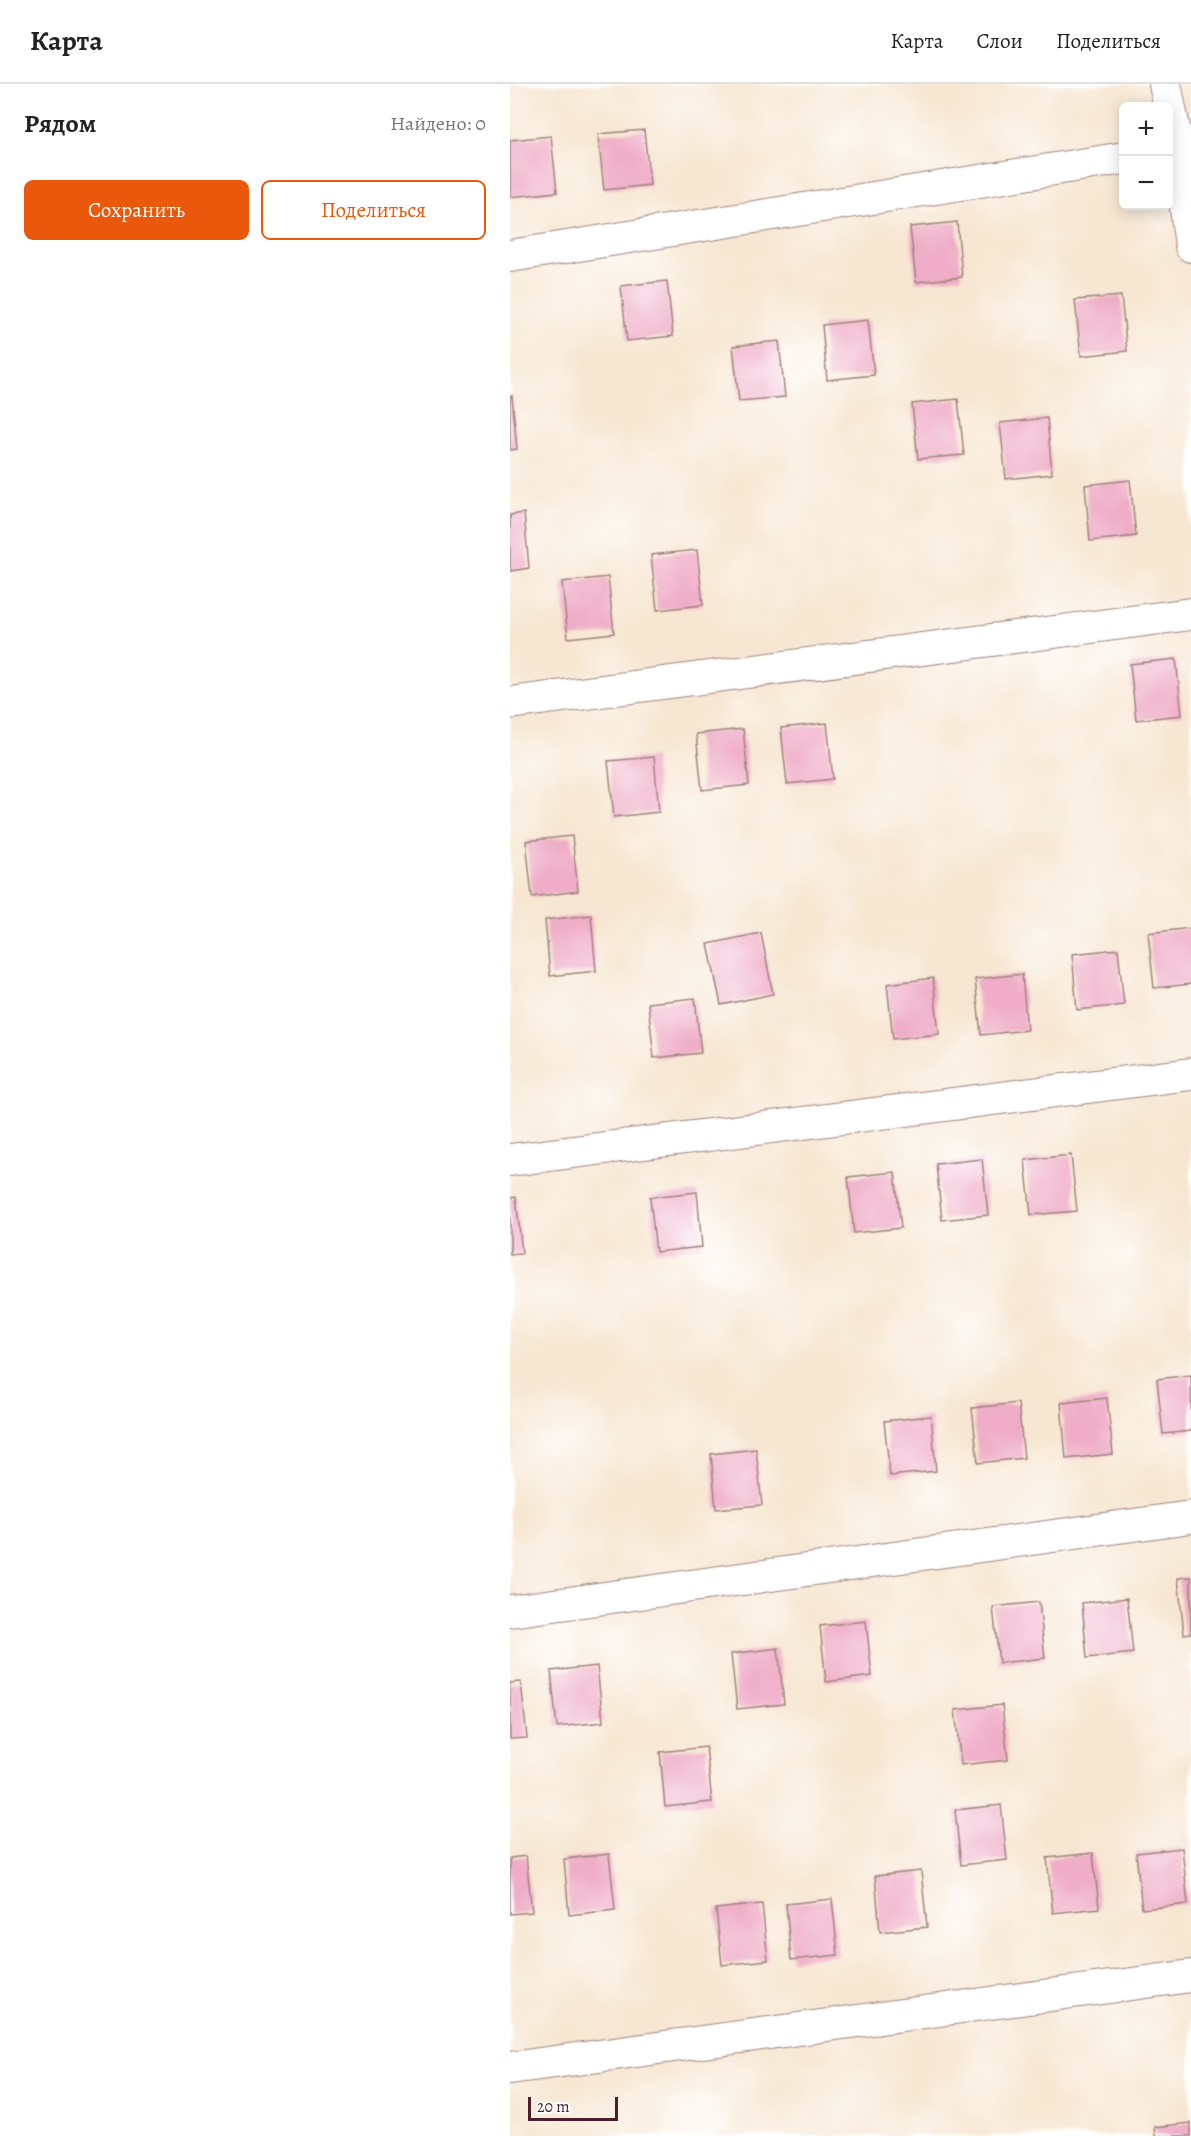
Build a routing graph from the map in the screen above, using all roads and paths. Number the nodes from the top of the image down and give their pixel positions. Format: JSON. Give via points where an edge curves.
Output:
{"nodes":[{"id":1,"x":1166,"y":84,"type":"edge"},
{"id":2,"x":1179,"y":149,"type":"edge"},
{"id":3,"x":1119,"y":159,"type":"edge"},
{"id":4,"x":1191,"y":246,"type":"edge"},
{"id":5,"x":510,"y":256,"type":"edge"},
{"id":6,"x":1191,"y":614,"type":"edge"},
{"id":7,"x":510,"y":703,"type":"edge"},
{"id":8,"x":1191,"y":1074,"type":"edge"},
{"id":9,"x":510,"y":1160,"type":"edge"},
{"id":10,"x":1191,"y":1517,"type":"edge"},
{"id":11,"x":510,"y":1611,"type":"edge"},
{"id":12,"x":1191,"y":1976,"type":"edge"},
{"id":13,"x":510,"y":2068,"type":"edge"}],
"edges":[{"from":1,"to":2,"type":"street"},
{"from":2,"to":4,"type":"street"},
{"from":3,"to":5,"type":"street"},
{"from":6,"to":7,"type":"street"},
{"from":8,"to":9,"type":"street"},
{"from":10,"to":11,"type":"street"},
{"from":12,"to":13,"type":"street"}]}
